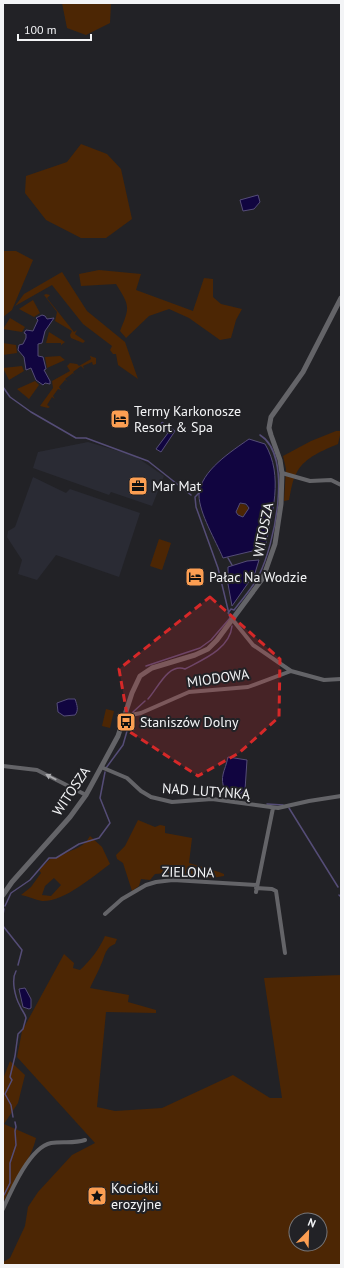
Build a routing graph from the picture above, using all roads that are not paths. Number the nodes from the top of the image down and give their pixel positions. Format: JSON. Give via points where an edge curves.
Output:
{"nodes":[{"id":1,"x":341,"y":298,"type":"edge"},
{"id":2,"x":282,"y":473,"type":"junction"},
{"id":3,"x":341,"y":485,"type":"edge"},
{"id":4,"x":232,"y":619,"type":"junction"},
{"id":5,"x":291,"y":671,"type":"junction"},
{"id":6,"x":341,"y":679,"type":"edge"},
{"id":7,"x":126,"y":713,"type":"junction"},
{"id":8,"x":3,"y":766,"type":"edge"},
{"id":9,"x":101,"y":767,"type":"junction"},
{"id":10,"x":86,"y":795,"type":"junction"},
{"id":11,"x":341,"y":796,"type":"edge"},
{"id":12,"x":273,"y":808,"type":"junction"},
{"id":13,"x":256,"y":888,"type":"junction"},
{"id":14,"x":3,"y":894,"type":"edge"},
{"id":15,"x":105,"y":914,"type":"dead end"},
{"id":16,"x":285,"y":952,"type":"dead end"},
{"id":17,"x":85,"y":1140,"type":"dead end"},
{"id":18,"x":3,"y":1209,"type":"edge"}],
"edges":[{"from":1,"to":2,"type":"street","name":"WITOSZA","via":[[303,372],[271,417],[269,428]]},
{"from":2,"to":3,"type":"street","via":[[310,481],[331,480]]},
{"from":2,"to":4,"type":"street","name":"WITOSZA","via":[[281,504],[272,558],[263,578]]},
{"from":4,"to":5,"type":"street","name":"MIODOWA","via":[[253,645]]},
{"from":4,"to":7,"type":"street","name":"WITOSZA","via":[[208,649],[147,670],[140,676]]},
{"from":5,"to":6,"type":"street","name":"MIODOWA","via":[[324,680]]},
{"from":5,"to":7,"type":"street","name":"MIODOWA","via":[[240,689],[189,692],[141,713]]},
{"from":7,"to":9,"type":"street","name":"WITOSZA","via":[[118,736]]},
{"from":10,"to":8,"type":"street","one_way":true,"via":[[38,770]]},
{"from":9,"to":10,"type":"street","name":"WITOSZA"},
{"from":9,"to":12,"type":"street","name":"NAD LUTYNKĄ","via":[[127,778],[141,791],[157,799],[178,802],[212,799]]},
{"from":10,"to":14,"type":"street","name":"WITOSZA"},
{"from":11,"to":12,"type":"street","name":"NAD LUTYNKĄ"},
{"from":12,"to":13,"type":"street"},
{"from":13,"to":15,"type":"street","name":"ZIELONA","via":[[173,880],[156,882],[122,899]]},
{"from":13,"to":16,"type":"street","name":"ZIELONA","via":[[276,891]]},
{"from":17,"to":18,"type":"street","via":[[76,1143],[51,1143],[39,1150],[31,1158],[12,1189]]}]}
